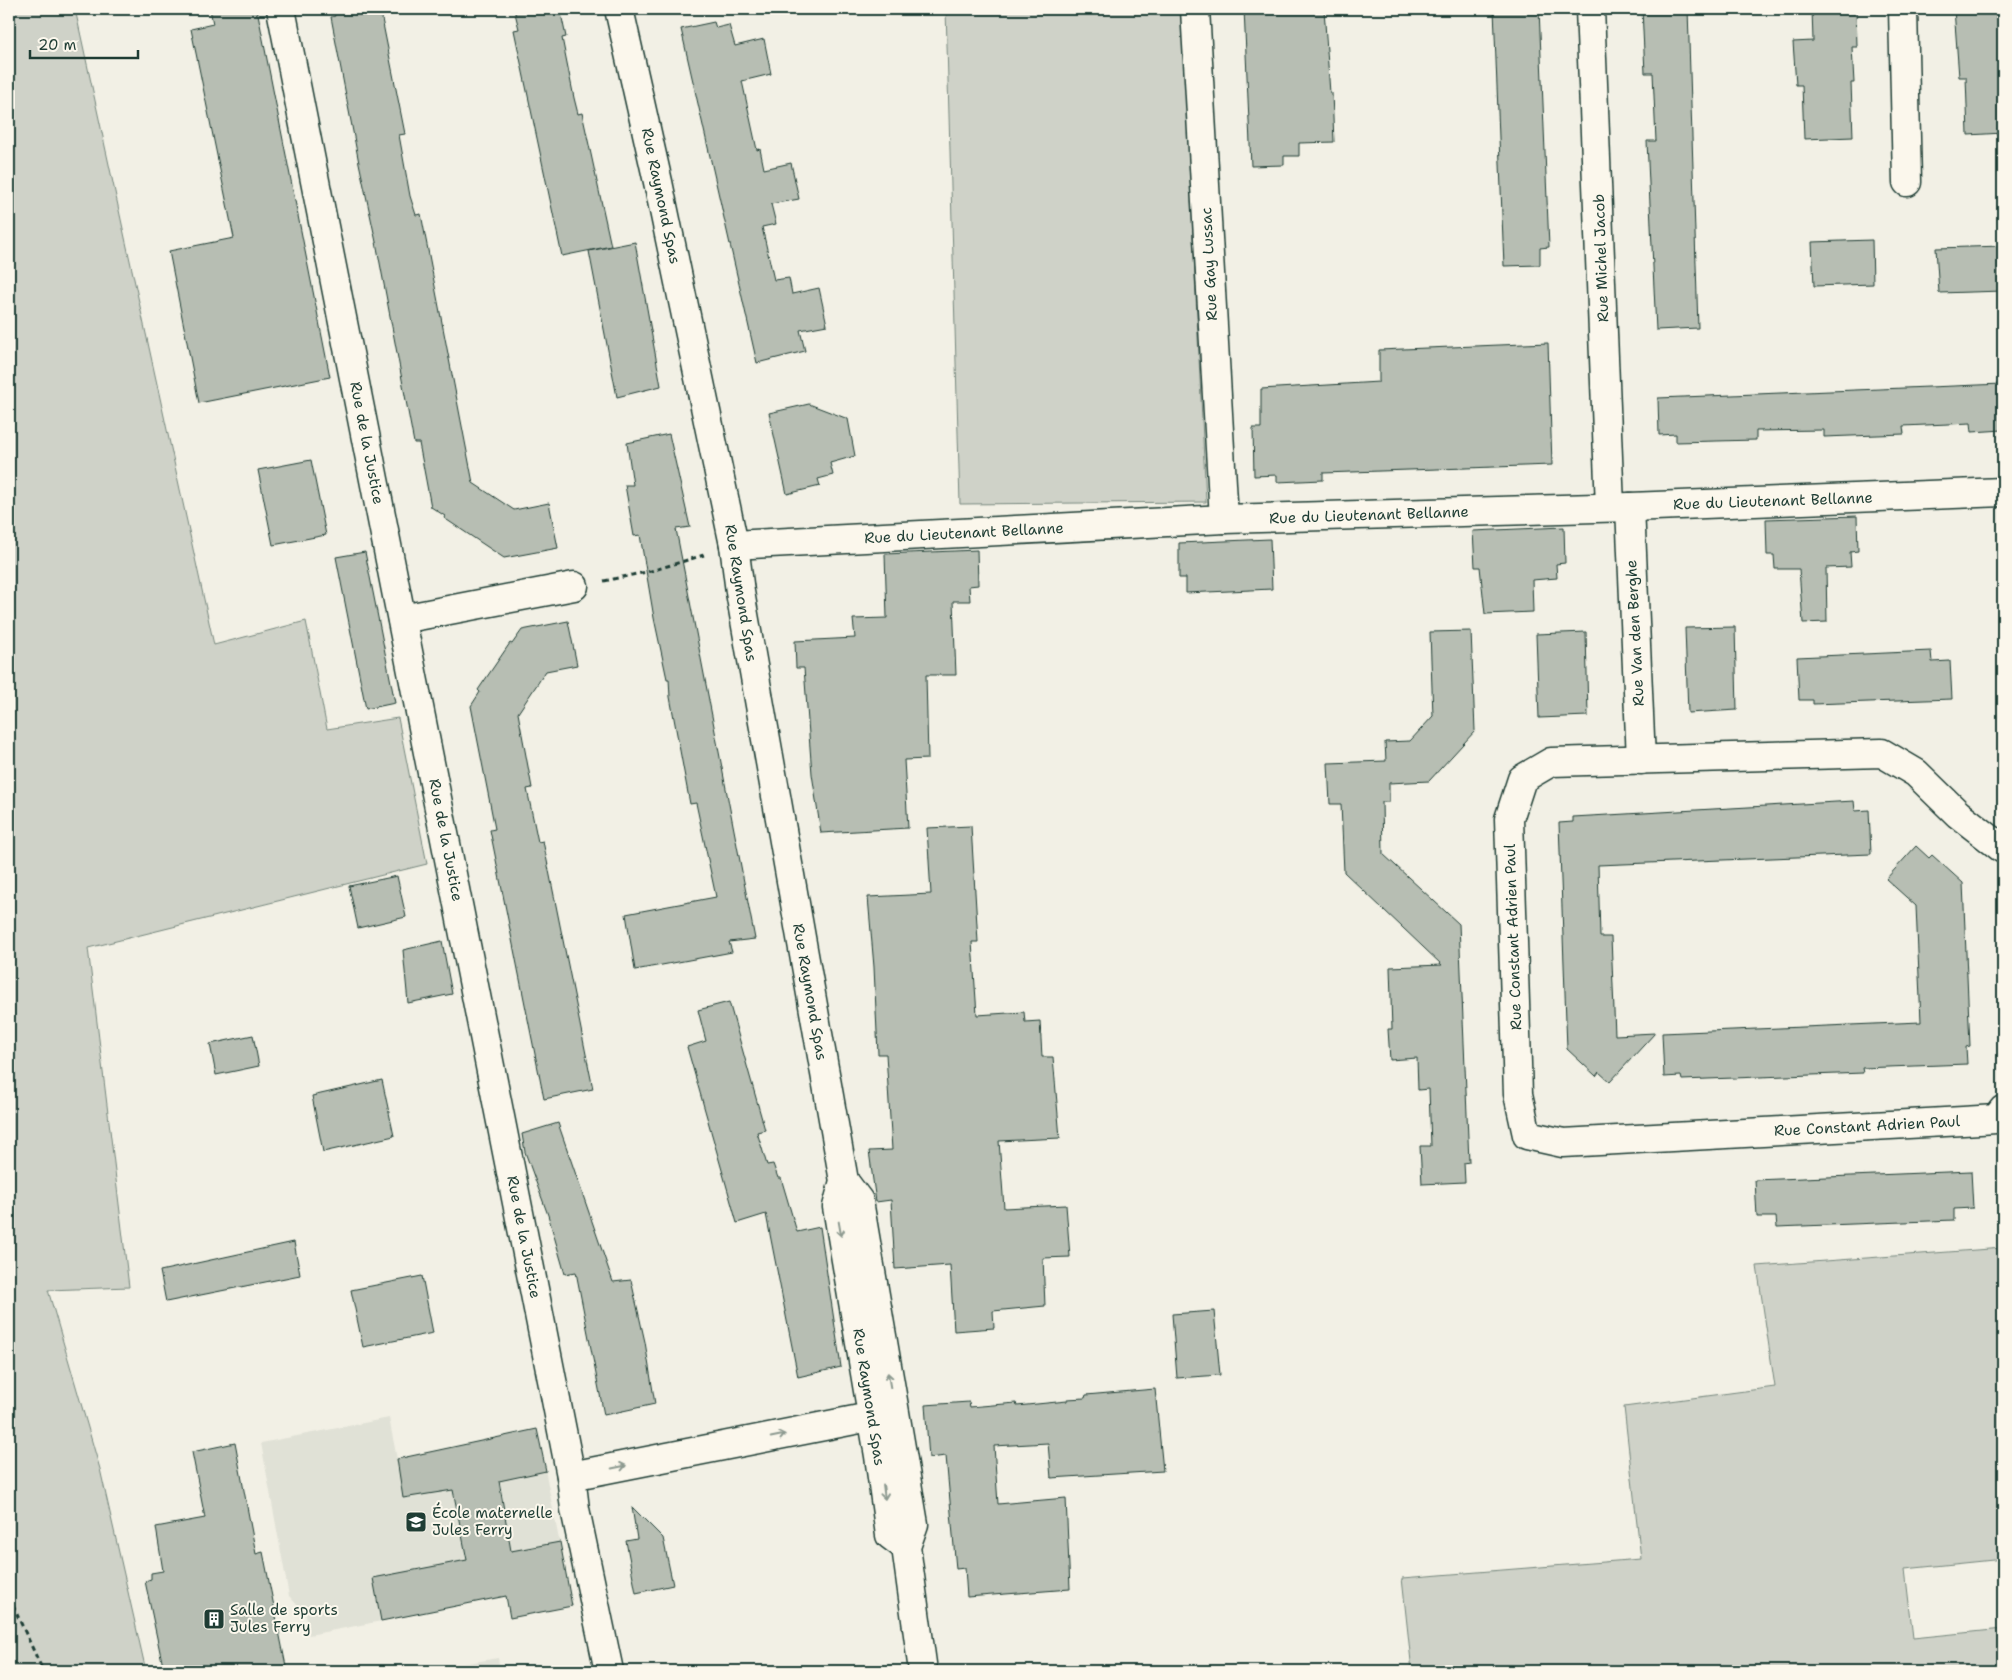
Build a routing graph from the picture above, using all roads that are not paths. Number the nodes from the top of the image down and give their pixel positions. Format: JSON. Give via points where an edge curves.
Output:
{"nodes":[{"id":1,"x":281,"y":9,"type":"edge"},
{"id":2,"x":618,"y":9,"type":"edge"},
{"id":3,"x":1195,"y":9,"type":"edge"},
{"id":4,"x":1590,"y":9,"type":"edge"},
{"id":5,"x":1903,"y":9,"type":"edge"},
{"id":6,"x":1907,"y":182,"type":"dead end"},
{"id":7,"x":2003,"y":492,"type":"edge"},
{"id":8,"x":1620,"y":507,"type":"junction"},
{"id":9,"x":1224,"y":519,"type":"junction"},
{"id":10,"x":734,"y":546,"type":"junction"},
{"id":11,"x":574,"y":586,"type":"road end"},
{"id":12,"x":402,"y":619,"type":"junction"},
{"id":13,"x":1641,"y":760,"type":"junction"},
{"id":14,"x":2003,"y":849,"type":"edge"},
{"id":15,"x":2003,"y":1110,"type":"edge"},
{"id":16,"x":883,"y":1415,"type":"junction"},
{"id":17,"x":571,"y":1476,"type":"junction"},
{"id":18,"x":609,"y":1671,"type":"edge"},
{"id":19,"x":923,"y":1671,"type":"edge"}],
"edges":[{"from":1,"to":12,"type":"street","name":"Rue de la Justice"},
{"from":2,"to":10,"type":"street","name":"Rue Raymond Spas","via":[[658,182]]},
{"from":3,"to":9,"type":"street","name":"Rue Gay Lussac"},
{"from":4,"to":8,"type":"street","name":"Rue Michel Jacob"},
{"from":5,"to":6,"type":"street"},
{"from":7,"to":8,"type":"street","name":"Rue du Lieutenant Bellanne"},
{"from":8,"to":9,"type":"street","name":"Rue du Lieutenant Bellanne"},
{"from":8,"to":13,"type":"street","name":"Rue Van den Berghe"},
{"from":9,"to":10,"type":"street","name":"Rue du Lieutenant Bellanne"},
{"from":10,"to":16,"type":"street","name":"Rue Raymond Spas","via":[[844,1181],[837,1207]]},
{"from":11,"to":12,"type":"street"},
{"from":12,"to":17,"type":"street","name":"Rue de la Justice"},
{"from":13,"to":14,"type":"street","name":"Rue Constant Adrien Paul","via":[[1882,753],[1916,773],[1958,814]]},
{"from":13,"to":15,"type":"street","name":"Rue Constant Adrien Paul","via":[[1551,762],[1522,779],[1508,819],[1518,1094],[1527,1135],[1563,1143],[1963,1122],[1996,1119]]},
{"from":17,"to":16,"type":"street","one_way":true},
{"from":16,"to":19,"type":"street","name":"Rue Raymond Spas","via":[[890,1535],[906,1547]]},
{"from":17,"to":18,"type":"street","name":"Rue de la Justice"}]}
